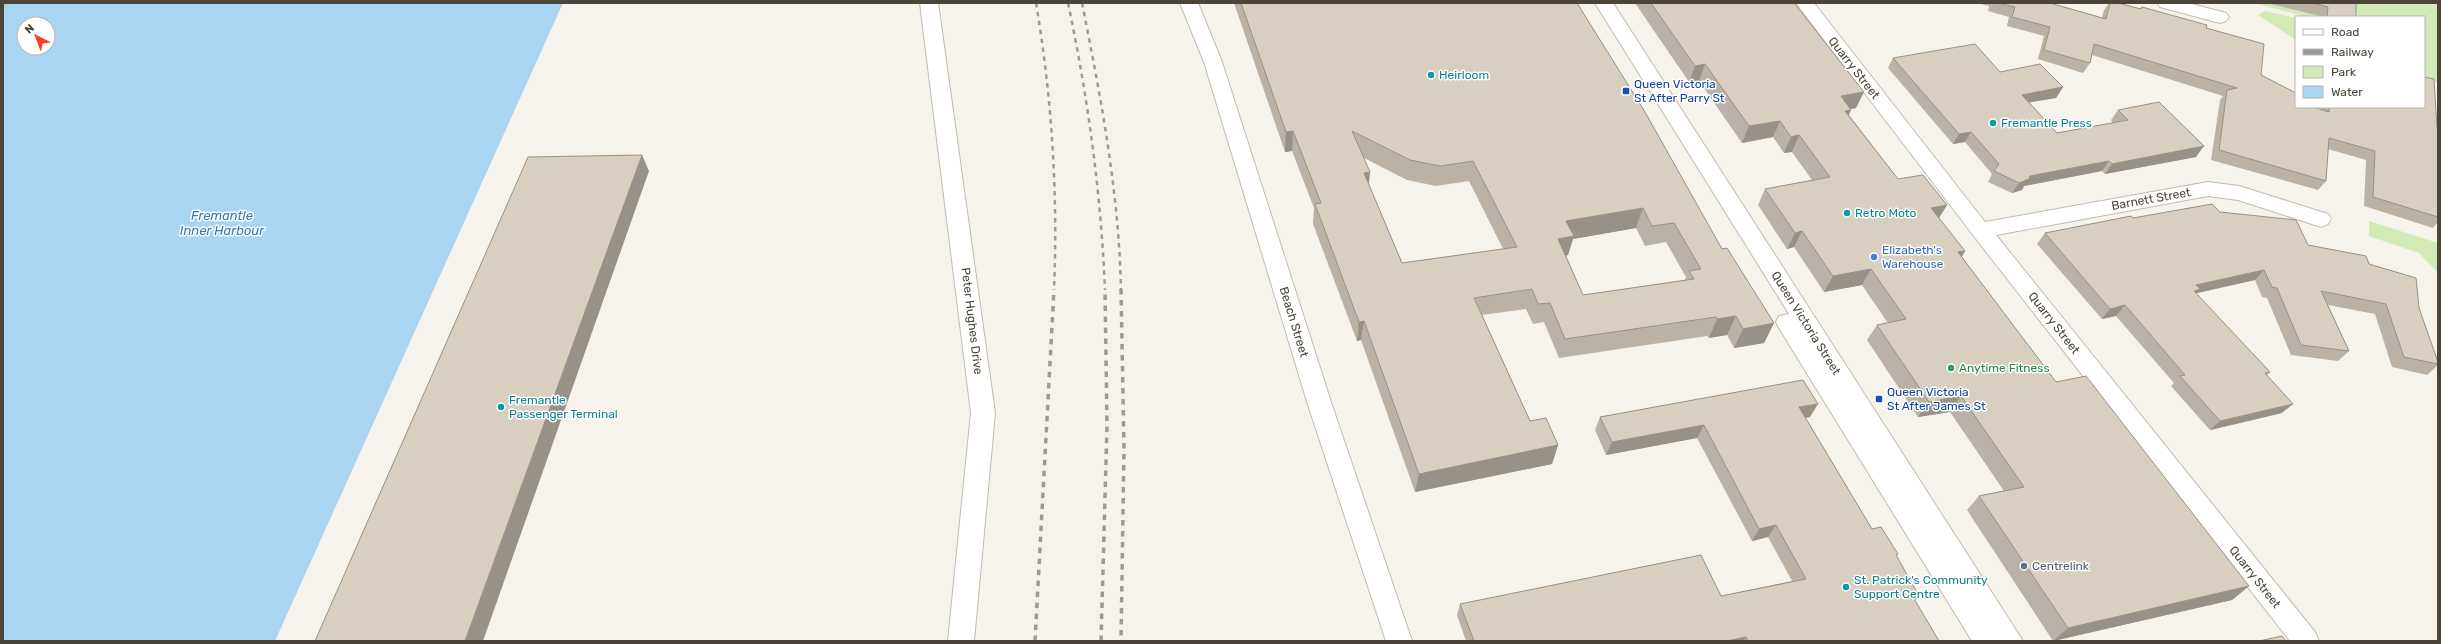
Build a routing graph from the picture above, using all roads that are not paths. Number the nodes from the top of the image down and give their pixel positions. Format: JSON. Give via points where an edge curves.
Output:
{"nodes":[{"id":1,"x":930,"y":3,"type":"edge"},
{"id":2,"x":1189,"y":3,"type":"edge"},
{"id":3,"x":1588,"y":3,"type":"edge"},
{"id":4,"x":1604,"y":3,"type":"edge"},
{"id":5,"x":1804,"y":3,"type":"edge"},
{"id":6,"x":2166,"y":3,"type":"edge"},
{"id":7,"x":2220,"y":17,"type":"dead end"},
{"id":8,"x":2320,"y":219,"type":"dead end"},
{"id":9,"x":1980,"y":230,"type":"junction"},
{"id":10,"x":961,"y":641,"type":"edge"},
{"id":11,"x":1399,"y":641,"type":"edge"},
{"id":12,"x":1987,"y":641,"type":"edge"},
{"id":13,"x":2010,"y":641,"type":"edge"},
{"id":14,"x":2306,"y":641,"type":"edge"}],
"edges":[{"from":1,"to":10,"type":"street","name":"Peter Hughes Drive","via":[[983,413]]},
{"from":2,"to":11,"type":"street","name":"Beach Street","via":[[1213,62],[1323,413]]},
{"from":3,"to":12,"type":"street","name":"Queen Victoria Street"},
{"from":4,"to":13,"type":"street","name":"Queen Victoria Street"},
{"from":5,"to":9,"type":"street","name":"Quarry Street"},
{"from":6,"to":7,"type":"street"},
{"from":8,"to":9,"type":"street","name":"Barnett Street","via":[[2239,193],[2208,190]]},
{"from":9,"to":14,"type":"street","name":"Quarry Street"}]}
